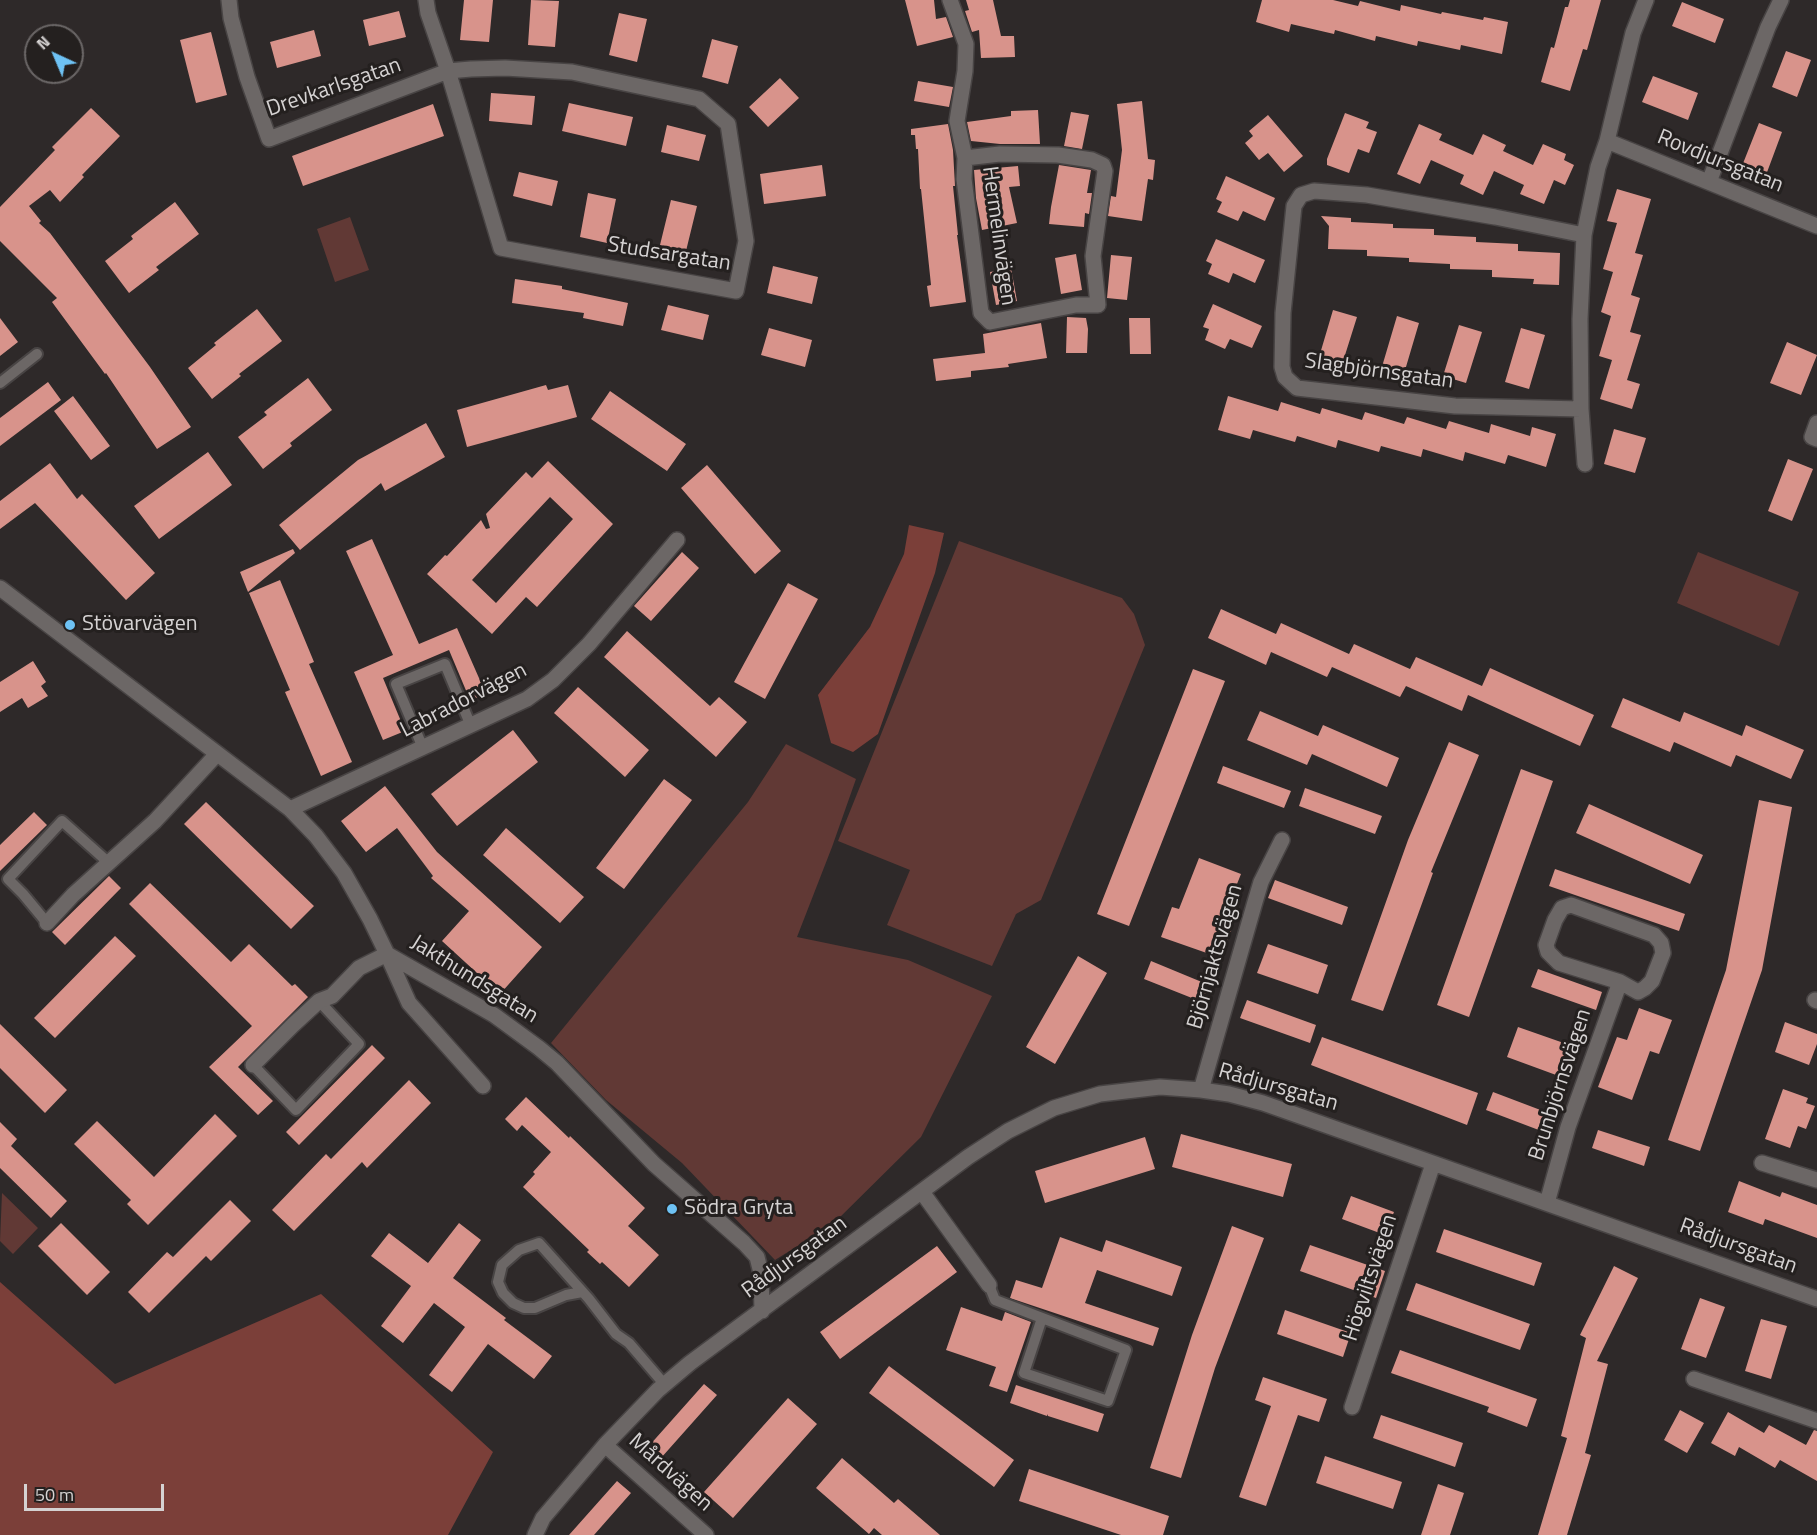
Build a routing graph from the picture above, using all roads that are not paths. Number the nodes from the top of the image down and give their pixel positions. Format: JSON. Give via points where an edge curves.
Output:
{"nodes":[{"id":1,"x":229,"y":0,"type":"edge"},
{"id":2,"x":426,"y":0,"type":"edge"},
{"id":3,"x":950,"y":0,"type":"edge"},
{"id":4,"x":1646,"y":0,"type":"edge"},
{"id":5,"x":1780,"y":0,"type":"edge"},
{"id":6,"x":448,"y":71,"type":"junction"},
{"id":7,"x":1607,"y":141,"type":"junction"},
{"id":8,"x":965,"y":158,"type":"junction"},
{"id":9,"x":1709,"y":182,"type":"junction"},
{"id":10,"x":1817,"y":226,"type":"edge"},
{"id":11,"x":1584,"y":235,"type":"junction"},
{"id":12,"x":37,"y":354,"type":"dead end"},
{"id":13,"x":0,"y":383,"type":"edge"},
{"id":14,"x":1581,"y":409,"type":"junction"},
{"id":15,"x":1817,"y":423,"type":"edge"},
{"id":16,"x":1817,"y":439,"type":"edge"},
{"id":17,"x":1586,"y":464,"type":"dead end"},
{"id":18,"x":677,"y":540,"type":"dead end"},
{"id":19,"x":0,"y":588,"type":"edge"},
{"id":20,"x":471,"y":726,"type":"junction"},
{"id":21,"x":423,"y":748,"type":"junction"},
{"id":22,"x":217,"y":754,"type":"junction"},
{"id":23,"x":290,"y":809,"type":"junction"},
{"id":24,"x":1282,"y":840,"type":"dead end"},
{"id":25,"x":109,"y":863,"type":"junction"},
{"id":26,"x":47,"y":923,"type":"joint"},
{"id":27,"x":387,"y":954,"type":"junction"},
{"id":28,"x":1620,"y":982,"type":"junction"},
{"id":29,"x":320,"y":1001,"type":"junction"},
{"id":30,"x":253,"y":1065,"type":"joint"},
{"id":31,"x":483,"y":1086,"type":"dead end"},
{"id":32,"x":1201,"y":1090,"type":"junction"},
{"id":33,"x":1762,"y":1162,"type":"dead end"},
{"id":34,"x":1433,"y":1164,"type":"junction"},
{"id":35,"x":1817,"y":1180,"type":"edge"},
{"id":36,"x":922,"y":1192,"type":"junction"},
{"id":37,"x":1547,"y":1203,"type":"junction"},
{"id":38,"x":989,"y":1285,"type":"joint"},
{"id":39,"x":582,"y":1292,"type":"junction"},
{"id":40,"x":1817,"y":1299,"type":"edge"},
{"id":41,"x":762,"y":1311,"type":"junction"},
{"id":42,"x":1042,"y":1318,"type":"junction"},
{"id":43,"x":1694,"y":1379,"type":"dead end"},
{"id":44,"x":665,"y":1385,"type":"junction"},
{"id":45,"x":1352,"y":1407,"type":"dead end"},
{"id":46,"x":1817,"y":1421,"type":"edge"},
{"id":47,"x":605,"y":1445,"type":"junction"},
{"id":48,"x":535,"y":1535,"type":"edge"},
{"id":49,"x":706,"y":1535,"type":"edge"}],
"edges":[{"from":1,"to":6,"type":"street","name":"Drevkarlsgatan","via":[[247,77],[269,139]]},
{"from":2,"to":6,"type":"street","name":"Studsargatan"},
{"from":3,"to":8,"type":"street","name":"Hermelinvägen","via":[[966,44],[957,121]]},
{"from":4,"to":7,"type":"street","via":[[1633,33]]},
{"from":5,"to":9,"type":"street"},
{"from":6,"to":6,"type":"street","name":"Studsargatan","via":[[501,248],[736,291],[746,241],[728,124],[699,99],[572,72],[505,68]]},
{"from":7,"to":9,"type":"street","name":"Rovdjursgatan"},
{"from":7,"to":11,"type":"street"},
{"from":8,"to":8,"type":"street","name":"Hermelinvägen","via":[[1058,155],[1103,165],[1093,256],[1098,305],[1076,305],[990,322],[981,313],[964,179]]},
{"from":9,"to":10,"type":"street","name":"Rovdjursgatan"},
{"from":11,"to":14,"type":"street"},
{"from":11,"to":14,"type":"street","name":"Slagbjörnsgatan","via":[[1367,195],[1314,191],[1301,195],[1294,206],[1282,356],[1285,377],[1297,388],[1455,406]]},
{"from":12,"to":13,"type":"lane"},
{"from":14,"to":17,"type":"street"},
{"from":15,"to":16,"type":"street","via":[[1812,437]]},
{"from":18,"to":20,"type":"street","name":"Labradorvägen","via":[[589,644],[553,680],[521,702]]},
{"from":19,"to":22,"type":"street","name":"Jakthundsgatan"},
{"from":20,"to":21,"type":"street","name":"Labradorvägen"},
{"from":20,"to":21,"type":"lane","via":[[446,664],[396,684]]},
{"from":21,"to":23,"type":"street","name":"Labradorvägen"},
{"from":22,"to":23,"type":"street","name":"Jakthundsgatan"},
{"from":22,"to":25,"type":"street","via":[[155,822]]},
{"from":23,"to":27,"type":"street","name":"Jakthundsgatan","via":[[344,873]]},
{"from":24,"to":32,"type":"street","name":"Björnjaktsvägen","via":[[1258,892]]},
{"from":25,"to":26,"type":"street"},
{"from":25,"to":26,"type":"lane","via":[[62,821],[8,879]]},
{"from":27,"to":29,"type":"street","via":[[359,968],[332,996]]},
{"from":27,"to":31,"type":"street","via":[[409,1004]]},
{"from":27,"to":41,"type":"street","name":"Jakthundsgatan","via":[[494,1015],[557,1063],[654,1164],[757,1257]]},
{"from":28,"to":28,"type":"street","via":[[1638,992],[1652,981],[1663,953],[1661,943],[1654,935],[1571,905],[1562,908],[1546,945],[1548,952],[1558,963]]},
{"from":28,"to":37,"type":"street","name":"Brunbjörnsvägen","via":[[1568,1127]]},
{"from":29,"to":30,"type":"street"},
{"from":29,"to":30,"type":"lane","via":[[359,1044],[296,1110]]},
{"from":32,"to":34,"type":"street","name":"Rådjursgatan","via":[[1263,1103]]},
{"from":32,"to":36,"type":"street","name":"Rådjursgatan","via":[[1132,1089],[1054,1108],[1008,1131]]},
{"from":33,"to":35,"type":"street"},
{"from":34,"to":37,"type":"street","name":"Rådjursgatan"},
{"from":34,"to":45,"type":"street","name":"Högviltsvägen"},
{"from":36,"to":38,"type":"street"},
{"from":36,"to":41,"type":"street","name":"Rådjursgatan"},
{"from":37,"to":40,"type":"street","name":"Rådjursgatan"},
{"from":38,"to":42,"type":"lane","via":[[995,1300]]},
{"from":39,"to":39,"type":"lane","via":[[539,1243],[519,1250],[502,1265],[498,1282],[503,1293],[524,1308]]},
{"from":39,"to":44,"type":"lane"},
{"from":41,"to":44,"type":"street","name":"Rådjursgatan"},
{"from":42,"to":42,"type":"lane","via":[[1126,1350],[1107,1401],[1024,1373]]},
{"from":43,"to":46,"type":"street"},
{"from":44,"to":47,"type":"street","name":"Rådjursgatan"},
{"from":47,"to":48,"type":"street","name":"Rådjursgatan","via":[[543,1518]]},
{"from":47,"to":49,"type":"street","name":"Mårdvägen"}]}
